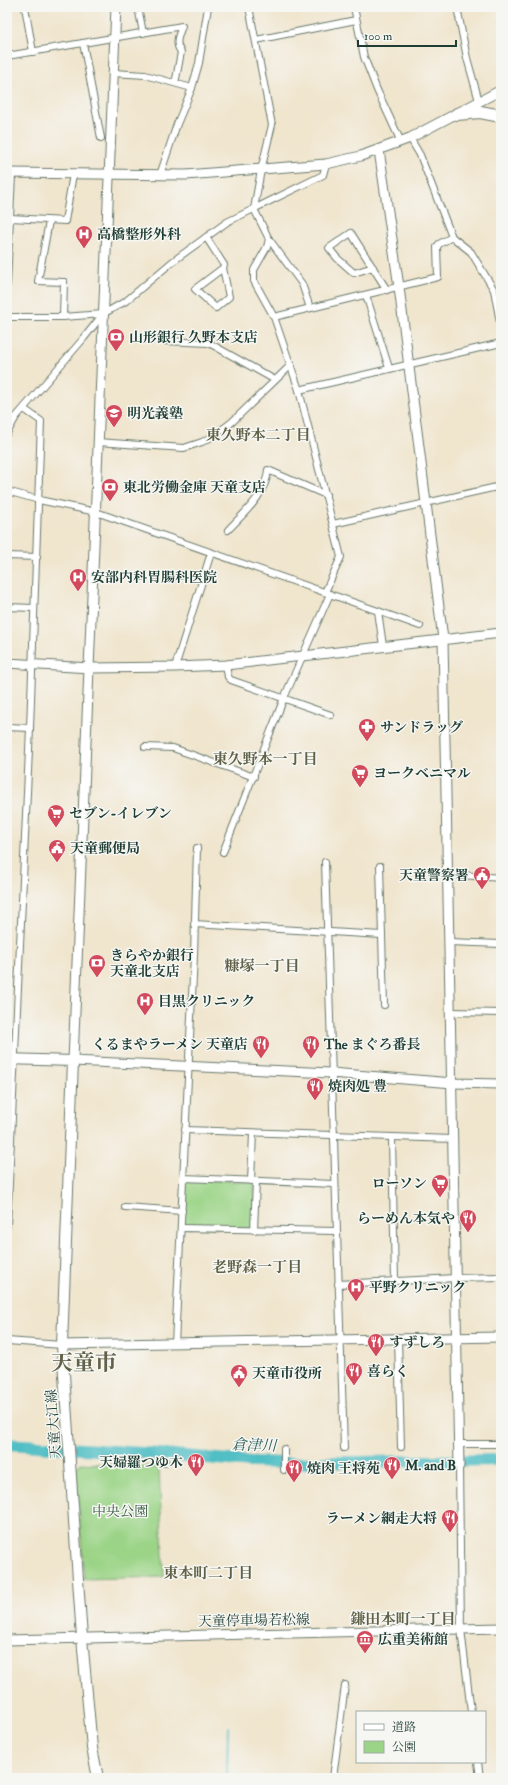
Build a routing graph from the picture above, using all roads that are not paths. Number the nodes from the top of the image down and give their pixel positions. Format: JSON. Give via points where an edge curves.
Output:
{"nodes":[{"id":1,"x":24,"y":7,"type":"edge"},
{"id":2,"x":116,"y":7,"type":"edge"},
{"id":3,"x":138,"y":7,"type":"edge"},
{"id":4,"x":208,"y":7,"type":"edge"},
{"id":5,"x":250,"y":7,"type":"edge"},
{"id":6,"x":354,"y":7,"type":"edge"},
{"id":7,"x":457,"y":7,"type":"edge"},
{"id":8,"x":356,"y":20,"type":"junction"},
{"id":9,"x":143,"y":33,"type":"junction"},
{"id":10,"x":115,"y":36,"type":"junction"},
{"id":11,"x":256,"y":40,"type":"junction"},
{"id":12,"x":83,"y":44,"type":"junction"},
{"id":13,"x":33,"y":52,"type":"junction"},
{"id":14,"x":7,"y":56,"type":"edge"},
{"id":15,"x":113,"y":73,"type":"junction"},
{"id":16,"x":174,"y":82,"type":"junction"},
{"id":17,"x":192,"y":88,"type":"junction"},
{"id":18,"x":501,"y":90,"type":"edge"},
{"id":19,"x":479,"y":101,"type":"junction"},
{"id":20,"x":457,"y":114,"type":"junction"},
{"id":21,"x":501,"y":116,"type":"edge"},
{"id":22,"x":101,"y":138,"type":"dead end"},
{"id":23,"x":410,"y":138,"type":"junction"},
{"id":24,"x":401,"y":142,"type":"junction"},
{"id":25,"x":379,"y":150,"type":"junction"},
{"id":26,"x":326,"y":164,"type":"junction"},
{"id":27,"x":261,"y":170,"type":"junction"},
{"id":28,"x":10,"y":173,"type":"edge"},
{"id":29,"x":72,"y":174,"type":"junction"},
{"id":30,"x":110,"y":174,"type":"junction"},
{"id":31,"x":160,"y":174,"type":"junction"},
{"id":32,"x":254,"y":209,"type":"junction"},
{"id":33,"x":11,"y":218,"type":"junction"},
{"id":34,"x":49,"y":220,"type":"junction"},
{"id":35,"x":8,"y":237,"type":"edge"},
{"id":36,"x":206,"y":237,"type":"junction"},
{"id":37,"x":452,"y":237,"type":"junction"},
{"id":38,"x":269,"y":239,"type":"junction"},
{"id":39,"x":373,"y":267,"type":"junction"},
{"id":40,"x":223,"y":268,"type":"junction"},
{"id":41,"x":7,"y":269,"type":"edge"},
{"id":42,"x":7,"y":284,"type":"edge"},
{"id":43,"x":399,"y":287,"type":"junction"},
{"id":44,"x":387,"y":290,"type":"junction"},
{"id":45,"x":366,"y":295,"type":"junction"},
{"id":46,"x":310,"y":308,"type":"junction"},
{"id":47,"x":103,"y":314,"type":"junction"},
{"id":48,"x":7,"y":317,"type":"edge"},
{"id":49,"x":63,"y":317,"type":"junction"},
{"id":50,"x":274,"y":317,"type":"junction"},
{"id":51,"x":501,"y":328,"type":"edge"},
{"id":52,"x":164,"y":342,"type":"dead end"},
{"id":53,"x":501,"y":343,"type":"edge"},
{"id":54,"x":409,"y":364,"type":"junction"},
{"id":55,"x":291,"y":365,"type":"junction"},
{"id":56,"x":389,"y":368,"type":"junction"},
{"id":57,"x":275,"y":380,"type":"junction"},
{"id":58,"x":299,"y":390,"type":"junction"},
{"id":59,"x":24,"y":409,"type":"junction"},
{"id":60,"x":7,"y":433,"type":"edge"},
{"id":61,"x":97,"y":442,"type":"junction"},
{"id":62,"x":501,"y":486,"type":"edge"},
{"id":63,"x":7,"y":491,"type":"edge"},
{"id":64,"x":326,"y":495,"type":"junction"},
{"id":65,"x":39,"y":500,"type":"junction"},
{"id":66,"x":426,"y":504,"type":"junction"},
{"id":67,"x":96,"y":512,"type":"junction"},
{"id":68,"x":333,"y":524,"type":"junction"},
{"id":69,"x":228,"y":530,"type":"dead end"},
{"id":70,"x":211,"y":553,"type":"junction"},
{"id":71,"x":7,"y":556,"type":"edge"},
{"id":72,"x":37,"y":557,"type":"junction"},
{"id":73,"x":328,"y":593,"type":"junction"},
{"id":74,"x":7,"y":607,"type":"edge"},
{"id":75,"x":34,"y":608,"type":"junction"},
{"id":76,"x":378,"y":611,"type":"junction"},
{"id":77,"x":420,"y":626,"type":"dead end"},
{"id":78,"x":501,"y":633,"type":"edge"},
{"id":79,"x":443,"y":639,"type":"junction"},
{"id":80,"x":383,"y":646,"type":"junction"},
{"id":81,"x":303,"y":656,"type":"junction"},
{"id":82,"x":7,"y":663,"type":"edge"},
{"id":83,"x":31,"y":664,"type":"junction"},
{"id":84,"x":226,"y":665,"type":"junction"},
{"id":85,"x":175,"y":667,"type":"junction"},
{"id":86,"x":90,"y":668,"type":"junction"},
{"id":87,"x":284,"y":698,"type":"junction"},
{"id":88,"x":331,"y":716,"type":"dead end"},
{"id":89,"x":7,"y":726,"type":"edge"},
{"id":90,"x":30,"y":728,"type":"junction"},
{"id":91,"x":145,"y":747,"type":"dead end"},
{"id":92,"x":254,"y":777,"type":"junction"},
{"id":93,"x":197,"y":848,"type":"dead end"},
{"id":94,"x":222,"y":852,"type":"dead end"},
{"id":95,"x":325,"y":862,"type":"dead end"},
{"id":96,"x":380,"y":866,"type":"dead end"},
{"id":97,"x":448,"y":874,"type":"junction"},
{"id":98,"x":501,"y":878,"type":"edge"},
{"id":99,"x":194,"y":924,"type":"junction"},
{"id":100,"x":327,"y":931,"type":"junction"},
{"id":101,"x":382,"y":935,"type":"junction"},
{"id":102,"x":449,"y":942,"type":"junction"},
{"id":103,"x":501,"y":944,"type":"edge"},
{"id":104,"x":384,"y":1005,"type":"dead end"},
{"id":105,"x":450,"y":1012,"type":"junction"},
{"id":106,"x":501,"y":1013,"type":"edge"},
{"id":107,"x":11,"y":1059,"type":"edge"},
{"id":108,"x":73,"y":1061,"type":"junction"},
{"id":109,"x":188,"y":1067,"type":"junction"},
{"id":110,"x":332,"y":1073,"type":"junction"},
{"id":111,"x":453,"y":1083,"type":"junction"},
{"id":112,"x":501,"y":1084,"type":"edge"},
{"id":113,"x":185,"y":1130,"type":"junction"},
{"id":114,"x":253,"y":1133,"type":"junction"},
{"id":115,"x":333,"y":1136,"type":"junction"},
{"id":116,"x":392,"y":1138,"type":"junction"},
{"id":117,"x":453,"y":1139,"type":"junction"},
{"id":118,"x":183,"y":1178,"type":"junction"},
{"id":119,"x":253,"y":1181,"type":"junction"},
{"id":120,"x":334,"y":1184,"type":"junction"},
{"id":121,"x":125,"y":1207,"type":"dead end"},
{"id":122,"x":182,"y":1211,"type":"junction"},
{"id":123,"x":7,"y":1226,"type":"edge"},
{"id":124,"x":181,"y":1228,"type":"junction"},
{"id":125,"x":254,"y":1230,"type":"junction"},
{"id":126,"x":336,"y":1231,"type":"junction"},
{"id":127,"x":501,"y":1277,"type":"edge"},
{"id":128,"x":456,"y":1278,"type":"junction"},
{"id":129,"x":395,"y":1280,"type":"junction"},
{"id":130,"x":338,"y":1284,"type":"junction"},
{"id":131,"x":456,"y":1337,"type":"junction"},
{"id":132,"x":501,"y":1337,"type":"edge"},
{"id":133,"x":398,"y":1338,"type":"junction"},
{"id":134,"x":340,"y":1340,"type":"junction"},
{"id":135,"x":7,"y":1341,"type":"edge"},
{"id":136,"x":175,"y":1344,"type":"junction"},
{"id":137,"x":62,"y":1345,"type":"junction"},
{"id":138,"x":501,"y":1444,"type":"edge"},
{"id":139,"x":459,"y":1446,"type":"junction"},
{"id":140,"x":401,"y":1447,"type":"dead end"},
{"id":141,"x":344,"y":1448,"type":"dead end"},
{"id":142,"x":284,"y":1449,"type":"dead end"},
{"id":143,"x":459,"y":1466,"type":"joint"},
{"id":144,"x":284,"y":1470,"type":"dead end"},
{"id":145,"x":501,"y":1628,"type":"edge"},
{"id":146,"x":462,"y":1629,"type":"junction"},
{"id":147,"x":82,"y":1638,"type":"junction"},
{"id":148,"x":7,"y":1640,"type":"edge"},
{"id":149,"x":345,"y":1685,"type":"dead end"},
{"id":150,"x":471,"y":1711,"type":"edge"},
{"id":151,"x":478,"y":1763,"type":"edge"},
{"id":152,"x":98,"y":1778,"type":"edge"},
{"id":153,"x":333,"y":1778,"type":"edge"},
{"id":154,"x":480,"y":1778,"type":"edge"}],
"edges":[{"from":1,"to":13,"type":"street"},
{"from":2,"to":10,"type":"street"},
{"from":3,"to":9,"type":"street"},
{"from":4,"to":17,"type":"street","via":[[199,63]]},
{"from":5,"to":11,"type":"street"},
{"from":6,"to":8,"type":"street"},
{"from":7,"to":19,"type":"street"},
{"from":8,"to":11,"type":"street"},
{"from":8,"to":24,"type":"street","via":[[370,74]]},
{"from":9,"to":10,"type":"street"},
{"from":9,"to":16,"type":"street","via":[[182,26],[177,41],[177,47],[181,52],[180,60]]},
{"from":10,"to":12,"type":"street"},
{"from":10,"to":15,"type":"street"},
{"from":11,"to":27,"type":"street","via":[[272,125]]},
{"from":12,"to":13,"type":"street"},
{"from":12,"to":22,"type":"street"},
{"from":13,"to":14,"type":"street"},
{"from":15,"to":16,"type":"street","via":[[146,75]]},
{"from":15,"to":30,"type":"street"},
{"from":16,"to":17,"type":"street"},
{"from":17,"to":31,"type":"street"},
{"from":18,"to":19,"type":"street"},
{"from":19,"to":20,"type":"street"},
{"from":20,"to":21,"type":"highway","via":[[480,112]]},
{"from":20,"to":23,"type":"street"},
{"from":23,"to":24,"type":"street"},
{"from":23,"to":37,"type":"street","via":[[420,155]]},
{"from":24,"to":25,"type":"street"},
{"from":25,"to":26,"type":"street"},
{"from":25,"to":43,"type":"street"},
{"from":26,"to":27,"type":"street"},
{"from":26,"to":32,"type":"street","via":[[323,175]]},
{"from":27,"to":31,"type":"street"},
{"from":27,"to":32,"type":"street"},
{"from":28,"to":29,"type":"street"},
{"from":28,"to":33,"type":"street"},
{"from":29,"to":30,"type":"street"},
{"from":29,"to":34,"type":"street","via":[[65,221]]},
{"from":30,"to":31,"type":"street"},
{"from":30,"to":47,"type":"street"},
{"from":32,"to":36,"type":"street","via":[[227,222]]},
{"from":32,"to":38,"type":"street"},
{"from":33,"to":34,"type":"street"},
{"from":33,"to":35,"type":"street"},
{"from":34,"to":49,"type":"street","via":[[38,281],[64,282]]},
{"from":35,"to":41,"type":"street"},
{"from":36,"to":40,"type":"street","via":[[224,265]]},
{"from":36,"to":47,"type":"street","via":[[126,301]]},
{"from":37,"to":43,"type":"street","via":[[437,247],[438,277]]},
{"from":37,"to":51,"type":"street","via":[[474,256],[494,290]]},
{"from":38,"to":46,"type":"street","via":[[302,284]]},
{"from":38,"to":50,"type":"street","via":[[254,270],[254,281]]},
{"from":39,"to":39,"type":"street","via":[[351,233],[329,248],[354,273]]},
{"from":39,"to":44,"type":"street"},
{"from":40,"to":40,"type":"street","via":[[229,297],[216,308],[195,289]]},
{"from":41,"to":42,"type":"street"},
{"from":43,"to":44,"type":"street"},
{"from":43,"to":54,"type":"street"},
{"from":44,"to":45,"type":"street"},
{"from":45,"to":46,"type":"street"},
{"from":45,"to":56,"type":"street"},
{"from":46,"to":50,"type":"street"},
{"from":47,"to":49,"type":"street"},
{"from":47,"to":59,"type":"street"},
{"from":47,"to":61,"type":"street"},
{"from":48,"to":49,"type":"street"},
{"from":50,"to":55,"type":"street"},
{"from":52,"to":57,"type":"street","via":[[209,343]]},
{"from":53,"to":54,"type":"street"},
{"from":54,"to":56,"type":"street"},
{"from":54,"to":66,"type":"street"},
{"from":55,"to":57,"type":"street"},
{"from":55,"to":58,"type":"street"},
{"from":56,"to":58,"type":"street"},
{"from":57,"to":61,"type":"street","via":[[232,422],[212,437],[196,444],[184,448]]},
{"from":58,"to":64,"type":"street"},
{"from":59,"to":60,"type":"street"},
{"from":59,"to":65,"type":"street","via":[[41,421]]},
{"from":61,"to":67,"type":"street"},
{"from":62,"to":66,"type":"street"},
{"from":63,"to":65,"type":"street"},
{"from":64,"to":68,"type":"street"},
{"from":64,"to":69,"type":"street","via":[[268,470],[262,491]]},
{"from":65,"to":67,"type":"street"},
{"from":65,"to":72,"type":"street"},
{"from":66,"to":68,"type":"street"},
{"from":66,"to":79,"type":"street"},
{"from":67,"to":70,"type":"street"},
{"from":67,"to":86,"type":"street"},
{"from":68,"to":73,"type":"street","via":[[341,557]]},
{"from":70,"to":73,"type":"street"},
{"from":70,"to":85,"type":"street"},
{"from":71,"to":72,"type":"street"},
{"from":72,"to":75,"type":"street"},
{"from":73,"to":76,"type":"street"},
{"from":73,"to":81,"type":"street"},
{"from":74,"to":75,"type":"street"},
{"from":75,"to":83,"type":"street"},
{"from":76,"to":77,"type":"street"},
{"from":76,"to":80,"type":"street"},
{"from":78,"to":79,"type":"street"},
{"from":79,"to":80,"type":"street"},
{"from":79,"to":97,"type":"street"},
{"from":80,"to":81,"type":"street"},
{"from":81,"to":84,"type":"street"},
{"from":81,"to":87,"type":"street"},
{"from":82,"to":83,"type":"street"},
{"from":83,"to":86,"type":"street"},
{"from":83,"to":90,"type":"street"},
{"from":84,"to":85,"type":"street"},
{"from":84,"to":87,"type":"street","via":[[231,680]]},
{"from":85,"to":86,"type":"street"},
{"from":86,"to":108,"type":"street"},
{"from":87,"to":88,"type":"street"},
{"from":87,"to":92,"type":"street"},
{"from":89,"to":90,"type":"street"},
{"from":90,"to":107,"type":"street"},
{"from":91,"to":92,"type":"street","via":[[173,748]]},
{"from":92,"to":94,"type":"street"},
{"from":93,"to":99,"type":"street"},
{"from":95,"to":100,"type":"street"},
{"from":96,"to":101,"type":"street"},
{"from":97,"to":98,"type":"street"},
{"from":97,"to":102,"type":"street"},
{"from":99,"to":100,"type":"street"},
{"from":99,"to":109,"type":"street"},
{"from":100,"to":101,"type":"street"},
{"from":100,"to":110,"type":"street"},
{"from":101,"to":104,"type":"street"},
{"from":102,"to":103,"type":"street"},
{"from":102,"to":105,"type":"street"},
{"from":105,"to":106,"type":"street"},
{"from":105,"to":111,"type":"street"},
{"from":107,"to":108,"type":"main road"},
{"from":107,"to":123,"type":"street"},
{"from":108,"to":109,"type":"street"},
{"from":108,"to":137,"type":"main road","name":"天童大江線"},
{"from":109,"to":110,"type":"street"},
{"from":109,"to":113,"type":"street"},
{"from":110,"to":111,"type":"street"},
{"from":110,"to":115,"type":"street"},
{"from":111,"to":112,"type":"street"},
{"from":111,"to":117,"type":"street"},
{"from":113,"to":114,"type":"street"},
{"from":113,"to":118,"type":"street"},
{"from":114,"to":115,"type":"street"},
{"from":114,"to":119,"type":"street"},
{"from":115,"to":116,"type":"street"},
{"from":115,"to":120,"type":"street"},
{"from":116,"to":117,"type":"street"},
{"from":116,"to":129,"type":"street"},
{"from":117,"to":128,"type":"street"},
{"from":118,"to":119,"type":"street"},
{"from":118,"to":122,"type":"street"},
{"from":119,"to":120,"type":"street"},
{"from":119,"to":125,"type":"street"},
{"from":120,"to":126,"type":"street"},
{"from":121,"to":122,"type":"street"},
{"from":122,"to":124,"type":"street"},
{"from":124,"to":125,"type":"street"},
{"from":124,"to":136,"type":"street"},
{"from":125,"to":126,"type":"street"},
{"from":126,"to":130,"type":"street"},
{"from":127,"to":128,"type":"street"},
{"from":128,"to":129,"type":"street"},
{"from":128,"to":131,"type":"street"},
{"from":129,"to":130,"type":"street"},
{"from":130,"to":134,"type":"street"},
{"from":131,"to":132,"type":"street"},
{"from":131,"to":133,"type":"street"},
{"from":131,"to":139,"type":"street"},
{"from":133,"to":134,"type":"street"},
{"from":133,"to":140,"type":"street"},
{"from":134,"to":136,"type":"street"},
{"from":134,"to":141,"type":"street"},
{"from":135,"to":137,"type":"street"},
{"from":136,"to":137,"type":"street"},
{"from":137,"to":147,"type":"main road","name":"天童大江線"},
{"from":138,"to":139,"type":"street"},
{"from":139,"to":143,"type":"street"},
{"from":142,"to":144,"type":"street"},
{"from":143,"to":146,"type":"street"},
{"from":145,"to":146,"type":"street","name":"天童停車場若松線"},
{"from":146,"to":147,"type":"street","name":"天童停車場若松線"},
{"from":146,"to":150,"type":"street"},
{"from":147,"to":148,"type":"street","name":"天童停車場若松線"},
{"from":147,"to":152,"type":"main road","name":"天童大江線","via":[[92,1748]]},
{"from":149,"to":153,"type":"street"},
{"from":151,"to":154,"type":"street"}]}
